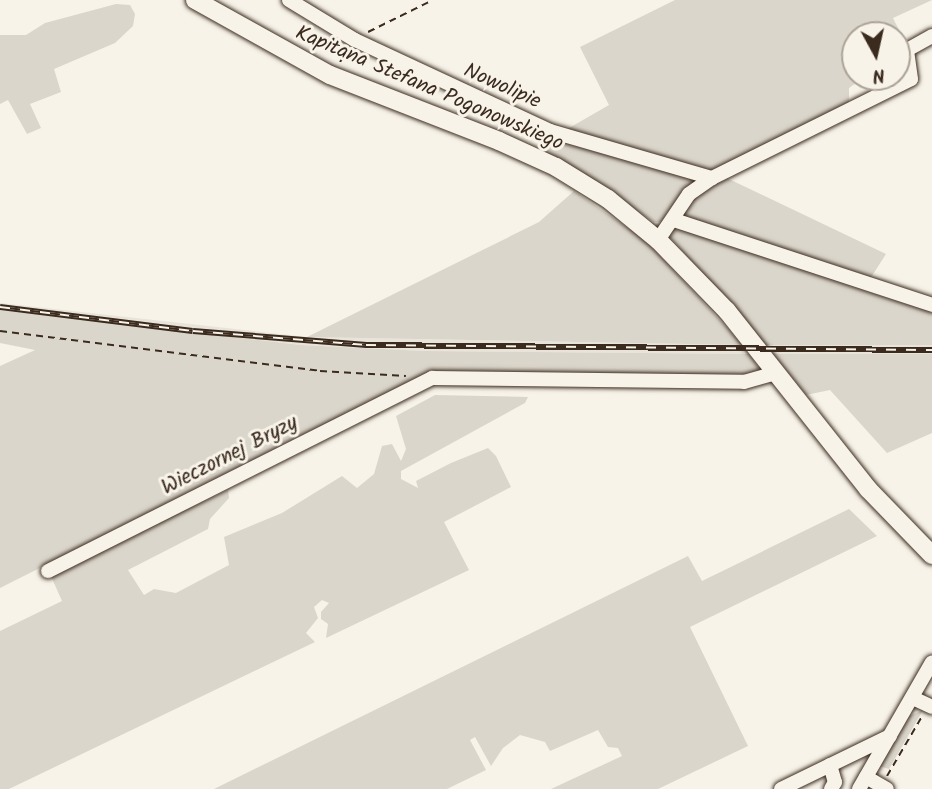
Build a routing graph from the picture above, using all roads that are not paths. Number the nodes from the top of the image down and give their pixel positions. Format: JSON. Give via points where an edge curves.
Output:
{"nodes":[{"id":1,"x":195,"y":0,"type":"edge"},
{"id":2,"x":289,"y":0,"type":"edge"},
{"id":3,"x":932,"y":36,"type":"edge"},
{"id":4,"x":712,"y":178,"type":"junction"},
{"id":5,"x":674,"y":220,"type":"junction"},
{"id":6,"x":658,"y":240,"type":"junction"},
{"id":7,"x":932,"y":305,"type":"edge"},
{"id":8,"x":776,"y":373,"type":"junction"},
{"id":9,"x":927,"y":551,"type":"edge"},
{"id":10,"x":932,"y":563,"type":"edge"},
{"id":11,"x":48,"y":571,"type":"dead end"},
{"id":12,"x":932,"y":663,"type":"edge"},
{"id":13,"x":932,"y":675,"type":"edge"},
{"id":14,"x":913,"y":698,"type":"junction"},
{"id":15,"x":930,"y":706,"type":"edge"},
{"id":16,"x":891,"y":736,"type":"junction"},
{"id":17,"x":830,"y":765,"type":"junction"},
{"id":18,"x":804,"y":783,"type":"edge"},
{"id":19,"x":863,"y":783,"type":"edge"},
{"id":20,"x":884,"y":788,"type":"edge"},
{"id":21,"x":780,"y":789,"type":"edge"},
{"id":22,"x":831,"y":789,"type":"edge"}],
"edges":[{"from":1,"to":6,"type":"main road","name":"Kapitana Stefana Pogonowskiego","via":[[330,75],[556,167],[608,199]]},
{"from":2,"to":4,"type":"street","name":"Nowolipie","via":[[355,40],[550,131]]},
{"from":3,"to":4,"type":"street","via":[[906,50],[911,79]]},
{"from":4,"to":5,"type":"street","via":[[689,194]]},
{"from":5,"to":6,"type":"street"},
{"from":5,"to":7,"type":"street"},
{"from":6,"to":8,"type":"main road","name":"Kapitana Stefana Pogonowskiego"},
{"from":8,"to":9,"type":"main road","name":"Kapitana Stefana Pogonowskiego","via":[[868,489]]},
{"from":8,"to":11,"type":"street","name":"Wieczornej Bryzy","via":[[744,382],[432,378]]},
{"from":9,"to":10,"type":"street"},
{"from":12,"to":14,"type":"street"},
{"from":13,"to":14,"type":"street"},
{"from":14,"to":15,"type":"street"},
{"from":14,"to":16,"type":"street"},
{"from":16,"to":17,"type":"street"},
{"from":16,"to":19,"type":"street"},
{"from":17,"to":18,"type":"street"},
{"from":17,"to":22,"type":"street","via":[[835,782]]},
{"from":18,"to":21,"type":"street"},
{"from":19,"to":20,"type":"street"}]}
